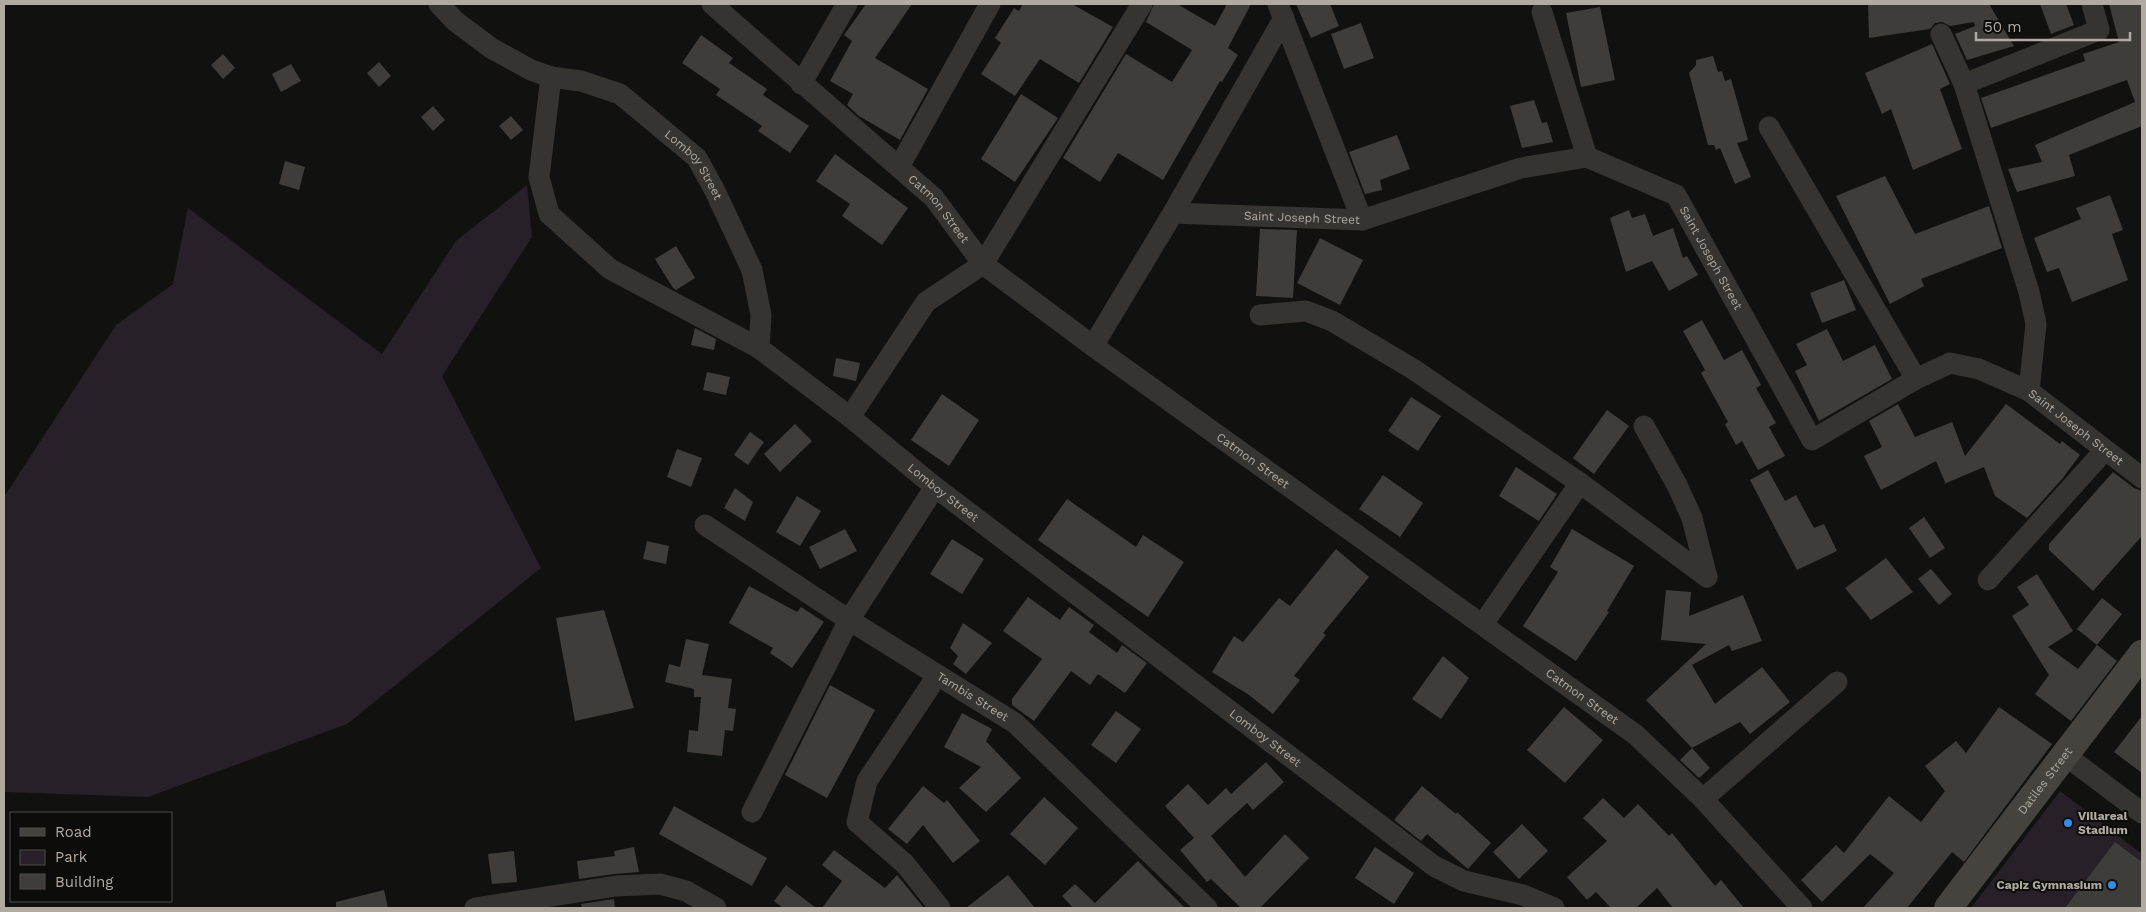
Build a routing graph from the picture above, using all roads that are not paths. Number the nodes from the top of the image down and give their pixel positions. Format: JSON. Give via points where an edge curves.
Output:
{"nodes":[{"id":1,"x":439,"y":4,"type":"edge"},
{"id":2,"x":712,"y":4,"type":"edge"},
{"id":3,"x":847,"y":4,"type":"edge"},
{"id":4,"x":990,"y":4,"type":"edge"},
{"id":5,"x":1142,"y":4,"type":"edge"},
{"id":6,"x":2092,"y":4,"type":"edge"},
{"id":7,"x":1281,"y":11,"type":"edge"},
{"id":8,"x":1542,"y":12,"type":"dead end"},
{"id":9,"x":1942,"y":34,"type":"dead end"},
{"id":10,"x":551,"y":77,"type":"junction"},
{"id":11,"x":802,"y":84,"type":"junction"},
{"id":12,"x":1964,"y":84,"type":"junction"},
{"id":13,"x":1770,"y":127,"type":"dead end"},
{"id":14,"x":1586,"y":156,"type":"junction"},
{"id":15,"x":899,"y":167,"type":"junction"},
{"id":16,"x":1173,"y":213,"type":"junction"},
{"id":17,"x":1362,"y":220,"type":"junction"},
{"id":18,"x":983,"y":264,"type":"junction"},
{"id":19,"x":1260,"y":315,"type":"dead end"},
{"id":20,"x":1093,"y":346,"type":"junction"},
{"id":21,"x":759,"y":348,"type":"junction"},
{"id":22,"x":1916,"y":379,"type":"junction"},
{"id":23,"x":2029,"y":391,"type":"junction"},
{"id":24,"x":850,"y":417,"type":"junction"},
{"id":25,"x":1644,"y":426,"type":"dead end"},
{"id":26,"x":2106,"y":450,"type":"junction"},
{"id":27,"x":2142,"y":478,"type":"edge"},
{"id":28,"x":1580,"y":483,"type":"junction"},
{"id":29,"x":935,"y":487,"type":"junction"},
{"id":30,"x":705,"y":526,"type":"dead end"},
{"id":31,"x":1988,"y":580,"type":"dead end"},
{"id":32,"x":849,"y":620,"type":"junction"},
{"id":33,"x":1483,"y":624,"type":"junction"},
{"id":34,"x":2142,"y":654,"type":"edge"},
{"id":35,"x":937,"y":676,"type":"junction"},
{"id":36,"x":1837,"y":682,"type":"dead end"},
{"id":37,"x":2065,"y":755,"type":"junction"},
{"id":38,"x":1703,"y":799,"type":"junction"},
{"id":39,"x":752,"y":812,"type":"dead end"},
{"id":40,"x":2142,"y":813,"type":"edge"},
{"id":41,"x":475,"y":908,"type":"edge"},
{"id":42,"x":716,"y":908,"type":"edge"},
{"id":43,"x":940,"y":908,"type":"edge"},
{"id":44,"x":1207,"y":908,"type":"edge"},
{"id":45,"x":1554,"y":908,"type":"edge"},
{"id":46,"x":1802,"y":908,"type":"edge"},
{"id":47,"x":1948,"y":908,"type":"edge"}],
"edges":[{"from":1,"to":10,"type":"street","name":"Lomboy Street","via":[[455,21],[492,48],[530,70]]},
{"from":2,"to":11,"type":"street","name":"Catmon Street"},
{"from":3,"to":11,"type":"street"},
{"from":4,"to":15,"type":"street"},
{"from":5,"to":18,"type":"street"},
{"from":6,"to":12,"type":"street","via":[[2099,30]]},
{"from":7,"to":16,"type":"street"},
{"from":7,"to":17,"type":"street"},
{"from":8,"to":14,"type":"street"},
{"from":9,"to":12,"type":"street"},
{"from":10,"to":21,"type":"street","name":"Lomboy Street","via":[[581,81],[620,94],[697,158],[716,191],[752,270],[762,315]]},
{"from":10,"to":21,"type":"street","via":[[539,177],[549,214],[610,269]]},
{"from":11,"to":15,"type":"street","name":"Catmon Street"},
{"from":12,"to":23,"type":"street","via":[[2031,300],[2036,324]]},
{"from":13,"to":22,"type":"street"},
{"from":14,"to":17,"type":"street","name":"Saint Joseph Street","via":[[1521,168]]},
{"from":14,"to":22,"type":"street","name":"Saint Joseph Street","via":[[1676,195],[1812,440]]},
{"from":15,"to":18,"type":"street","name":"Catmon Street","via":[[934,198]]},
{"from":16,"to":17,"type":"street","name":"Saint Joseph Street"},
{"from":16,"to":20,"type":"street"},
{"from":18,"to":20,"type":"street","name":"Catmon Street"},
{"from":18,"to":24,"type":"street","via":[[926,302]]},
{"from":19,"to":28,"type":"street","via":[[1306,312],[1332,321],[1412,369]]},
{"from":20,"to":33,"type":"street","name":"Catmon Street"},
{"from":21,"to":24,"type":"street","name":"Lomboy Street"},
{"from":22,"to":23,"type":"street","name":"Saint Joseph Street","via":[[1950,363],[1979,369]]},
{"from":23,"to":26,"type":"street","name":"Saint Joseph Street"},
{"from":24,"to":29,"type":"street","name":"Lomboy Street"},
{"from":25,"to":28,"type":"street","via":[[1692,518],[1707,577]]},
{"from":26,"to":27,"type":"street","name":"Saint Joseph Street"},
{"from":26,"to":31,"type":"street"},
{"from":28,"to":33,"type":"street"},
{"from":29,"to":32,"type":"street"},
{"from":29,"to":45,"type":"street","name":"Lomboy Street","via":[[1434,866],[1464,881],[1523,895]]},
{"from":30,"to":32,"type":"street","name":"Tambis Street"},
{"from":32,"to":35,"type":"street","name":"Tambis Street"},
{"from":32,"to":39,"type":"street"},
{"from":33,"to":38,"type":"street","name":"Catmon Street","via":[[1636,735]]},
{"from":34,"to":37,"type":"main road","name":"Datiles Street"},
{"from":35,"to":43,"type":"street","via":[[867,781],[857,822],[905,864]]},
{"from":35,"to":44,"type":"street","name":"Tambis Street","via":[[1015,722]]},
{"from":36,"to":38,"type":"street"},
{"from":37,"to":40,"type":"street"},
{"from":37,"to":47,"type":"main road","name":"Datiles Street"},
{"from":38,"to":46,"type":"street","name":"Catmon Street"},
{"from":41,"to":42,"type":"street","via":[[616,886],[660,884],[686,891]]}]}
